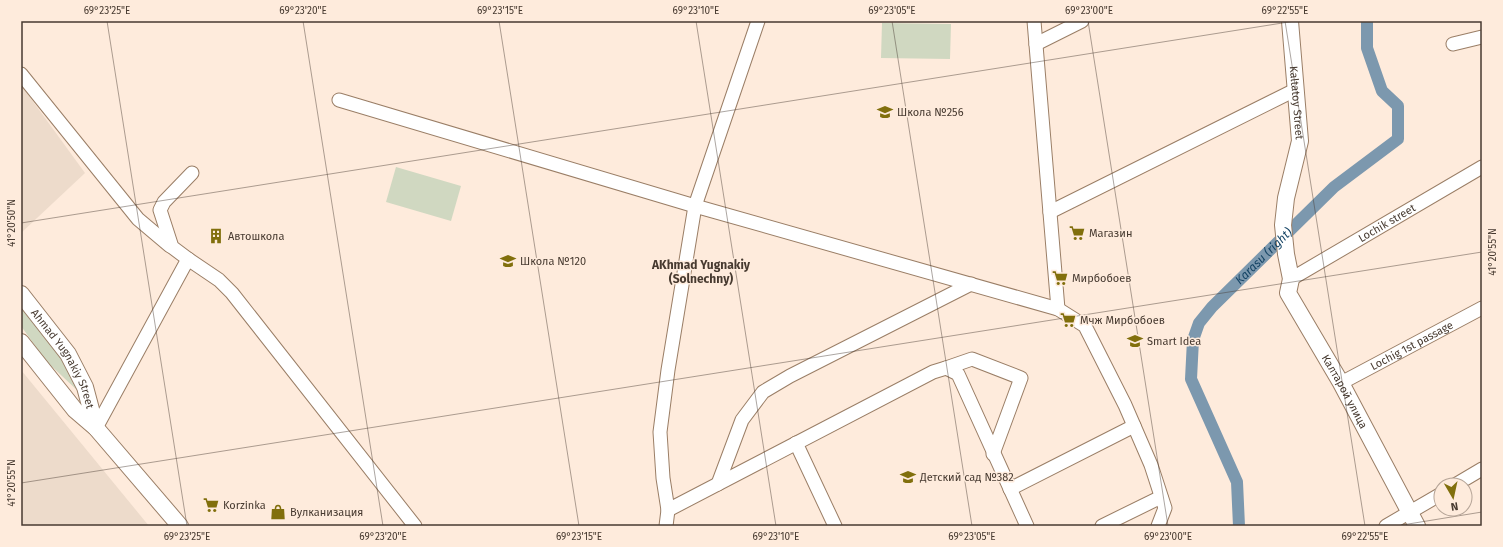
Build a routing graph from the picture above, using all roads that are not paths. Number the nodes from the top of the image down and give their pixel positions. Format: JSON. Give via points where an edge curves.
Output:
{"nodes":[{"id":1,"x":758,"y":21,"type":"edge"},
{"id":2,"x":1034,"y":21,"type":"edge"},
{"id":3,"x":1082,"y":21,"type":"edge"},
{"id":4,"x":1290,"y":21,"type":"edge"},
{"id":5,"x":1482,"y":37,"type":"edge"},
{"id":6,"x":1036,"y":44,"type":"junction"},
{"id":7,"x":1453,"y":44,"type":"dead end"},
{"id":8,"x":21,"y":74,"type":"edge"},
{"id":9,"x":1295,"y":90,"type":"junction"},
{"id":10,"x":339,"y":100,"type":"dead end"},
{"id":11,"x":1482,"y":166,"type":"edge"},
{"id":12,"x":192,"y":173,"type":"dead end"},
{"id":13,"x":695,"y":206,"type":"junction"},
{"id":14,"x":1050,"y":212,"type":"junction"},
{"id":15,"x":172,"y":247,"type":"junction"},
{"id":16,"x":1286,"y":254,"type":"joint"},
{"id":17,"x":188,"y":258,"type":"junction"},
{"id":18,"x":1291,"y":279,"type":"junction"},
{"id":19,"x":971,"y":284,"type":"junction"},
{"id":20,"x":21,"y":294,"type":"edge"},
{"id":21,"x":1058,"y":308,"type":"junction"},
{"id":22,"x":1482,"y":308,"type":"edge"},
{"id":23,"x":21,"y":342,"type":"edge"},
{"id":24,"x":946,"y":368,"type":"junction"},
{"id":25,"x":1341,"y":383,"type":"junction"},
{"id":26,"x":1134,"y":426,"type":"junction"},
{"id":27,"x":96,"y":428,"type":"junction"},
{"id":28,"x":796,"y":443,"type":"junction"},
{"id":29,"x":993,"y":454,"type":"junction"},
{"id":30,"x":1482,"y":469,"type":"edge"},
{"id":31,"x":1468,"y":477,"type":"edge"},
{"id":32,"x":718,"y":484,"type":"junction"},
{"id":33,"x":1010,"y":489,"type":"junction"},
{"id":34,"x":1161,"y":497,"type":"junction"},
{"id":35,"x":1433,"y":501,"type":"edge"},
{"id":36,"x":668,"y":510,"type":"junction"},
{"id":37,"x":1414,"y":519,"type":"edge"},
{"id":38,"x":180,"y":526,"type":"edge"},
{"id":39,"x":415,"y":526,"type":"edge"},
{"id":40,"x":666,"y":526,"type":"edge"},
{"id":41,"x":835,"y":526,"type":"edge"},
{"id":42,"x":1027,"y":526,"type":"edge"},
{"id":43,"x":1102,"y":526,"type":"edge"},
{"id":44,"x":1158,"y":526,"type":"edge"},
{"id":45,"x":1386,"y":526,"type":"edge"}],
"edges":[{"from":1,"to":13,"type":"street"},
{"from":2,"to":6,"type":"street"},
{"from":3,"to":6,"type":"street"},
{"from":4,"to":9,"type":"street","name":"Kaltatoy Street"},
{"from":5,"to":7,"type":"street"},
{"from":6,"to":14,"type":"street"},
{"from":8,"to":15,"type":"street","via":[[138,219]]},
{"from":9,"to":14,"type":"street"},
{"from":9,"to":16,"type":"street","name":"Kaltatoy Street","via":[[1300,141],[1286,198],[1283,225]]},
{"from":10,"to":13,"type":"street"},
{"from":11,"to":18,"type":"street","name":"Lochik street"},
{"from":12,"to":15,"type":"street","via":[[164,202],[160,210]]},
{"from":13,"to":19,"type":"street"},
{"from":13,"to":36,"type":"street","via":[[660,432]]},
{"from":14,"to":21,"type":"street"},
{"from":15,"to":17,"type":"street"},
{"from":16,"to":18,"type":"street","name":"Калтарой улица"},
{"from":17,"to":27,"type":"street"},
{"from":17,"to":39,"type":"street","via":[[220,280],[232,293]]},
{"from":18,"to":25,"type":"street","name":"Калтарой улица","via":[[1288,293]]},
{"from":19,"to":21,"type":"street"},
{"from":19,"to":32,"type":"street","via":[[763,392],[742,420]]},
{"from":20,"to":27,"type":"street","name":"Ahmad Yugnakiy Street","via":[[68,354],[84,386]]},
{"from":21,"to":26,"type":"street","via":[[1085,326]]},
{"from":22,"to":25,"type":"street","name":"Lochig 1st passage"},
{"from":23,"to":27,"type":"street","name":"Ahmad Yugnakiy Street","via":[[75,410]]},
{"from":24,"to":28,"type":"street","via":[[933,372]]},
{"from":24,"to":29,"type":"street","via":[[958,374]]},
{"from":24,"to":29,"type":"street","via":[[972,358],[1021,378]]},
{"from":25,"to":37,"type":"street","name":"Калтарой улица"},
{"from":26,"to":33,"type":"street"},
{"from":26,"to":34,"type":"street","via":[[1151,465]]},
{"from":27,"to":38,"type":"street","name":"Ahmad Yugnakiy Street"},
{"from":28,"to":32,"type":"street"},
{"from":28,"to":41,"type":"street"},
{"from":29,"to":33,"type":"street"},
{"from":30,"to":31,"type":"street"},
{"from":32,"to":36,"type":"street"},
{"from":33,"to":42,"type":"street"},
{"from":34,"to":43,"type":"street"},
{"from":34,"to":44,"type":"street","via":[[1164,508]]},
{"from":35,"to":37,"type":"street"},
{"from":36,"to":40,"type":"street"},
{"from":37,"to":45,"type":"street"}]}
